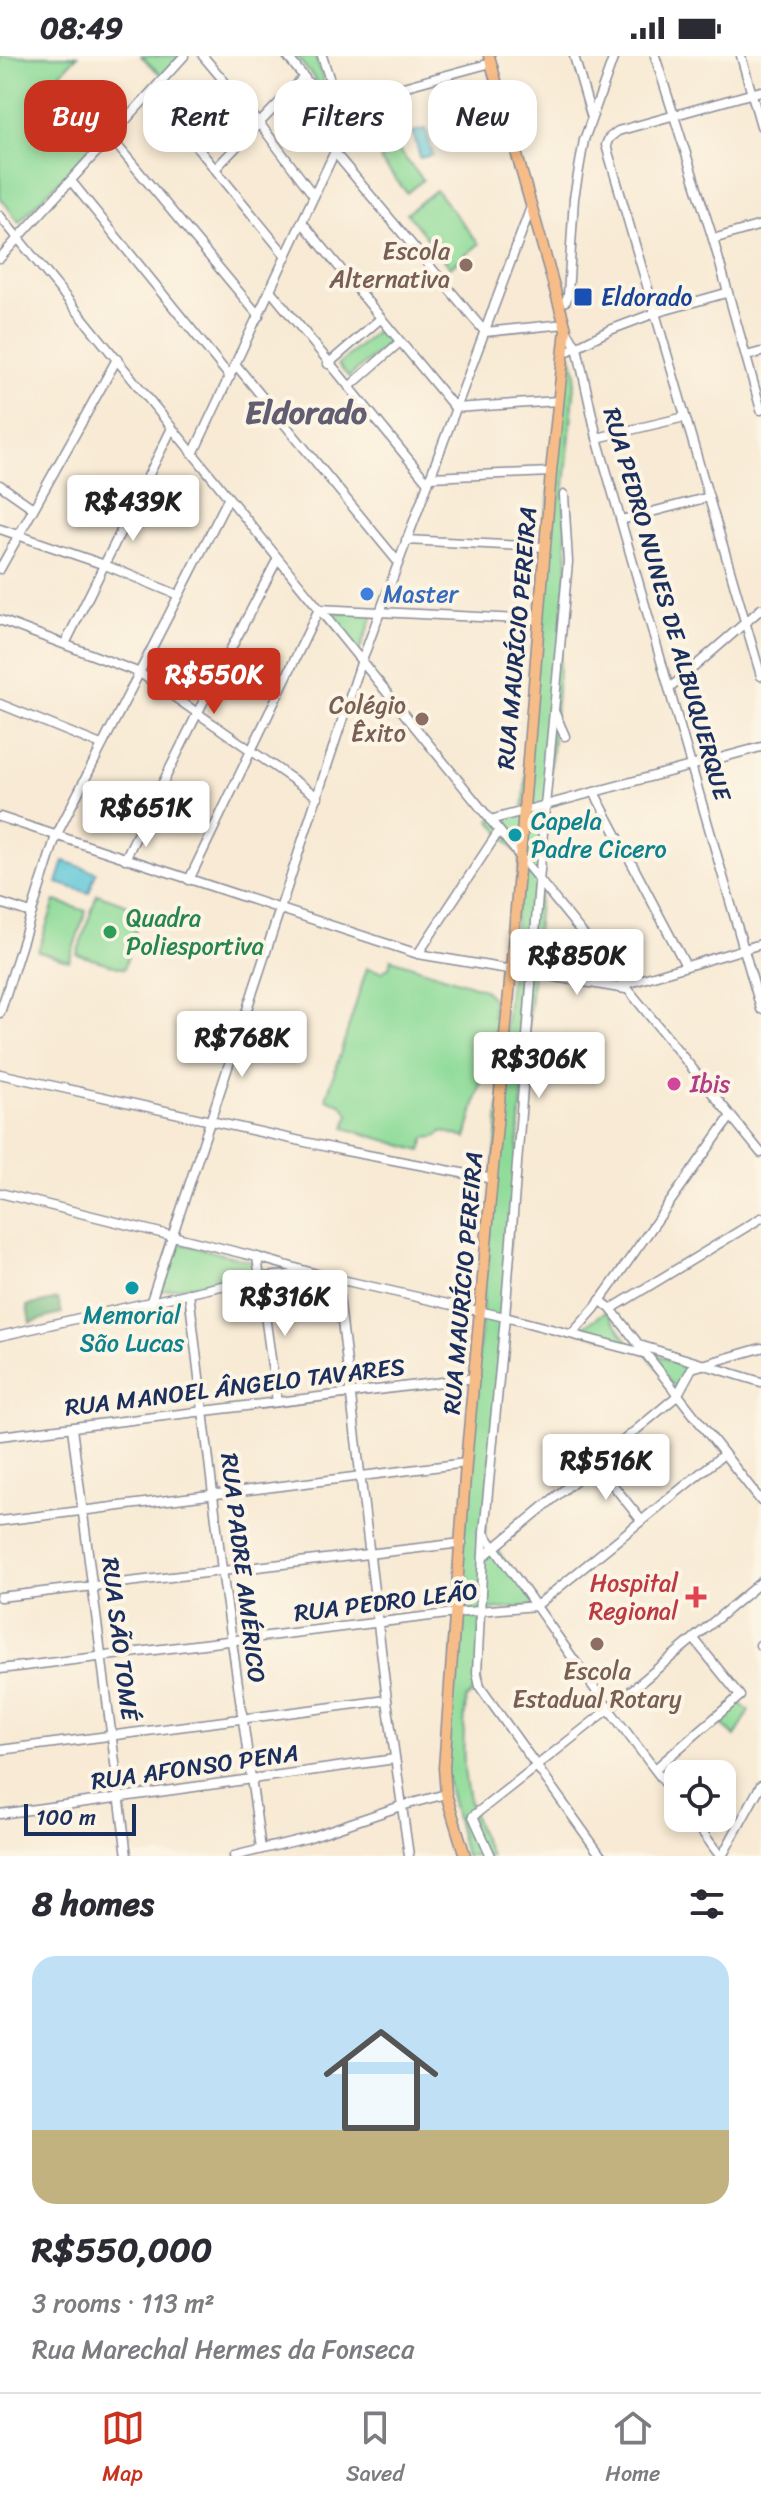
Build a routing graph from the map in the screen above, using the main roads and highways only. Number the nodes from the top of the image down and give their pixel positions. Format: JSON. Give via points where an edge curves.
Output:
{"nodes":[{"id":1,"x":490,"y":59,"type":"edge"},
{"id":2,"x":465,"y":1856,"type":"edge"}],
"edges":[{"from":1,"to":2,"type":"main road","name":"RUA MAURÍCIO PEREIRA","via":[[565,326],[444,1768],[446,1794]]}]}
